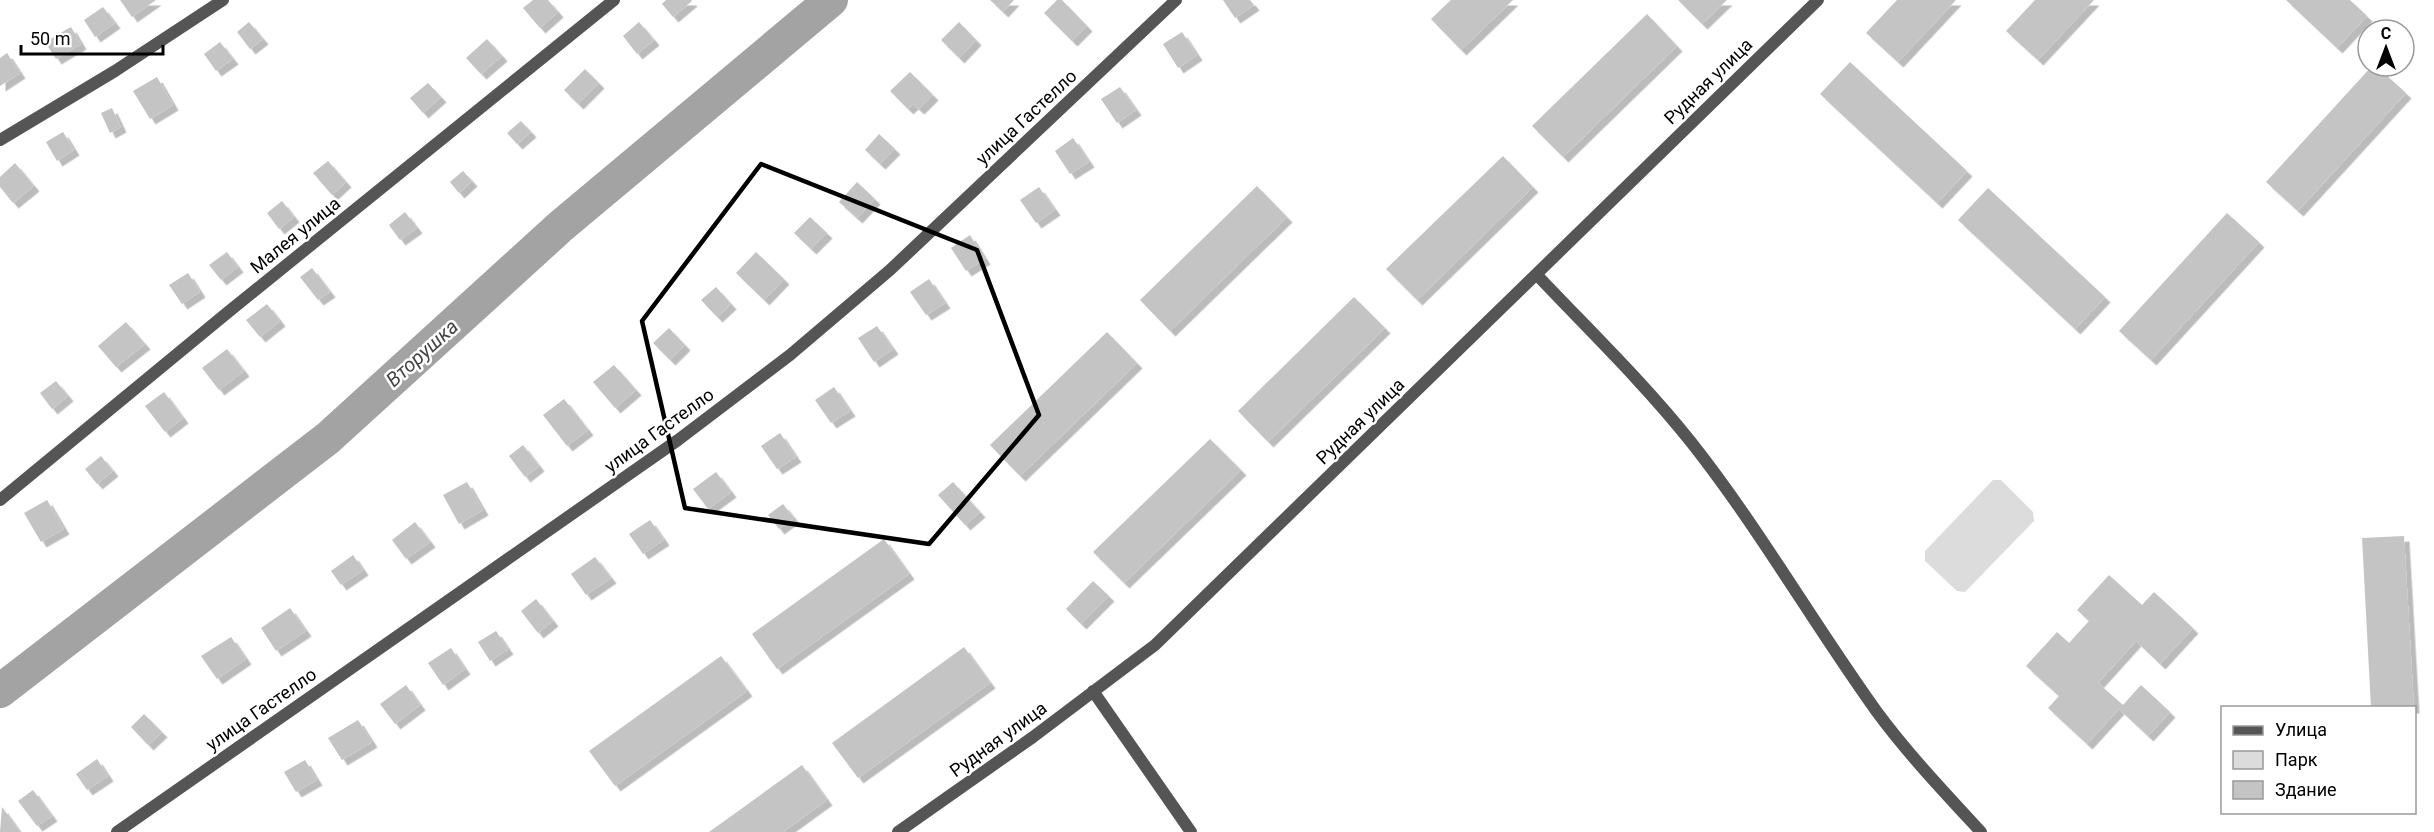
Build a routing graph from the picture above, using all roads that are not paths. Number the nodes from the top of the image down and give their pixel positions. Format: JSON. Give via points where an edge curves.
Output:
{"nodes":[{"id":1,"x":223,"y":0,"type":"edge"},
{"id":2,"x":614,"y":0,"type":"edge"},
{"id":3,"x":1176,"y":0,"type":"edge"},
{"id":4,"x":1818,"y":0,"type":"edge"},
{"id":5,"x":0,"y":140,"type":"edge"},
{"id":6,"x":1537,"y":275,"type":"junction"},
{"id":7,"x":0,"y":500,"type":"edge"},
{"id":8,"x":1094,"y":691,"type":"junction"},
{"id":9,"x":117,"y":832,"type":"edge"},
{"id":10,"x":898,"y":832,"type":"edge"},
{"id":11,"x":1191,"y":832,"type":"edge"},
{"id":12,"x":1981,"y":832,"type":"edge"}],
"edges":[{"from":1,"to":5,"type":"street"},
{"from":2,"to":7,"type":"street","name":"Малея улица"},
{"from":3,"to":9,"type":"street","name":"улица Гастелло","via":[[890,270],[790,355],[678,440]]},
{"from":4,"to":6,"type":"street","name":"Рудная улица"},
{"from":6,"to":8,"type":"street","name":"Рудная улица","via":[[1155,645]]},
{"from":6,"to":12,"type":"street","via":[[1691,443],[1878,713]]},
{"from":8,"to":10,"type":"street","name":"Рудная улица"},
{"from":8,"to":11,"type":"street"}]}
